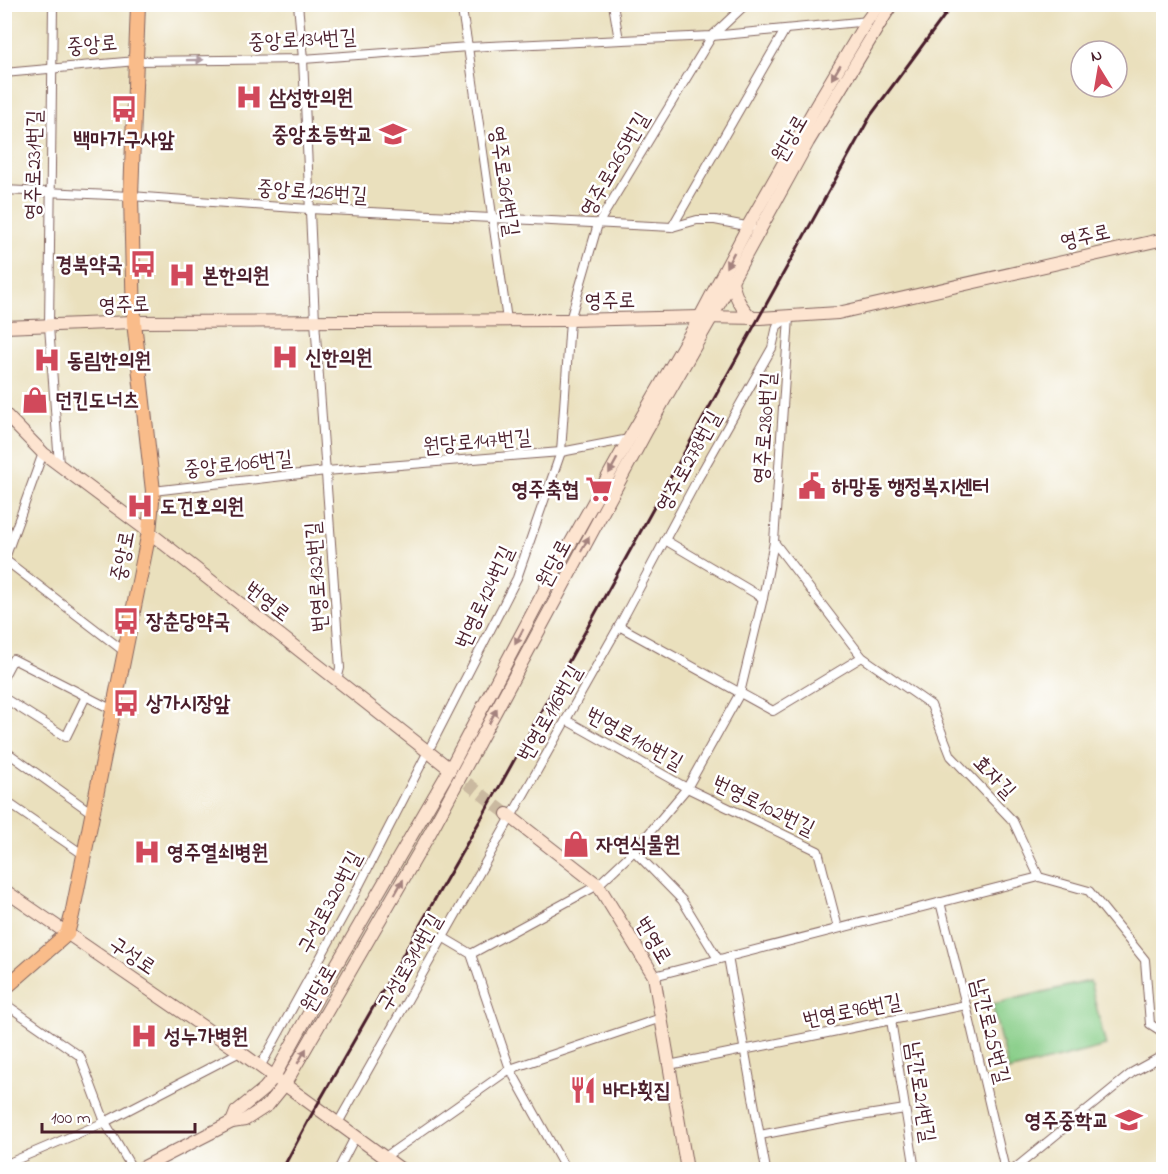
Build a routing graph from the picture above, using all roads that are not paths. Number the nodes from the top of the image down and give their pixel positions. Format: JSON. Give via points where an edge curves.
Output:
{"nodes":[{"id":1,"x":53,"y":4,"type":"edge"},
{"id":2,"x":138,"y":4,"type":"edge"},
{"id":3,"x":298,"y":4,"type":"edge"},
{"id":4,"x":461,"y":4,"type":"edge"},
{"id":5,"x":613,"y":4,"type":"edge"},
{"id":6,"x":746,"y":4,"type":"edge"},
{"id":7,"x":879,"y":4,"type":"edge"},
{"id":8,"x":892,"y":4,"type":"edge"},
{"id":9,"x":882,"y":20,"type":"junction"},
{"id":10,"x":866,"y":22,"type":"junction"},
{"id":11,"x":785,"y":30,"type":"junction"},
{"id":12,"x":712,"y":36,"type":"junction"},
{"id":13,"x":619,"y":40,"type":"junction"},
{"id":14,"x":468,"y":47,"type":"junction"},
{"id":15,"x":303,"y":59,"type":"junction"},
{"id":16,"x":136,"y":62,"type":"junction"},
{"id":17,"x":52,"y":68,"type":"junction"},
{"id":18,"x":4,"y":73,"type":"edge"},
{"id":19,"x":4,"y":190,"type":"edge"},
{"id":20,"x":50,"y":193,"type":"junction"},
{"id":21,"x":131,"y":196,"type":"junction"},
{"id":22,"x":309,"y":209,"type":"junction"},
{"id":23,"x":492,"y":219,"type":"junction"},
{"id":24,"x":598,"y":224,"type":"junction"},
{"id":25,"x":672,"y":227,"type":"junction"},
{"id":26,"x":754,"y":228,"type":"junction"},
{"id":27,"x":1164,"y":239,"type":"edge"},
{"id":28,"x":732,"y":281,"type":"junction"},
{"id":29,"x":705,"y":317,"type":"junction"},
{"id":30,"x":789,"y":317,"type":"junction"},
{"id":31,"x":752,"y":318,"type":"junction"},
{"id":32,"x":507,"y":320,"type":"junction"},
{"id":33,"x":570,"y":320,"type":"junction"},
{"id":34,"x":315,"y":321,"type":"junction"},
{"id":35,"x":134,"y":322,"type":"junction"},
{"id":36,"x":49,"y":326,"type":"junction"},
{"id":37,"x":4,"y":327,"type":"edge"},
{"id":38,"x":4,"y":413,"type":"edge"},
{"id":39,"x":629,"y":439,"type":"junction"},
{"id":40,"x":561,"y":452,"type":"junction"},
{"id":41,"x":43,"y":453,"type":"junction"},
{"id":42,"x":59,"y":465,"type":"junction"},
{"id":43,"x":326,"y":471,"type":"junction"},
{"id":44,"x":153,"y":491,"type":"junction"},
{"id":45,"x":149,"y":532,"type":"junction"},
{"id":46,"x":665,"y":540,"type":"junction"},
{"id":47,"x":774,"y":542,"type":"junction"},
{"id":48,"x":5,"y":560,"type":"edge"},
{"id":49,"x":763,"y":598,"type":"junction"},
{"id":50,"x":619,"y":626,"type":"junction"},
{"id":51,"x":125,"y":652,"type":"junction"},
{"id":52,"x":862,"y":657,"type":"junction"},
{"id":53,"x":4,"y":676,"type":"edge"},
{"id":54,"x":337,"y":680,"type":"junction"},
{"id":55,"x":740,"y":693,"type":"junction"},
{"id":56,"x":86,"y":696,"type":"junction"},
{"id":57,"x":4,"y":698,"type":"edge"},
{"id":58,"x":113,"y":710,"type":"junction"},
{"id":59,"x":566,"y":720,"type":"junction"},
{"id":60,"x":4,"y":750,"type":"edge"},
{"id":61,"x":427,"y":751,"type":"junction"},
{"id":62,"x":450,"y":769,"type":"junction"},
{"id":63,"x":687,"y":788,"type":"junction"},
{"id":64,"x":4,"y":800,"type":"edge"},
{"id":65,"x":92,"y":813,"type":"junction"},
{"id":66,"x":509,"y":816,"type":"junction"},
{"id":67,"x":634,"y":851,"type":"junction"},
{"id":68,"x":84,"y":855,"type":"junction"},
{"id":69,"x":1038,"y":877,"type":"junction"},
{"id":70,"x":598,"y":885,"type":"junction"},
{"id":71,"x":4,"y":890,"type":"edge"},
{"id":72,"x":940,"y":902,"type":"junction"},
{"id":73,"x":838,"y":928,"type":"junction"},
{"id":74,"x":67,"y":934,"type":"junction"},
{"id":75,"x":444,"y":938,"type":"junction"},
{"id":76,"x":471,"y":954,"type":"junction"},
{"id":77,"x":728,"y":957,"type":"junction"},
{"id":78,"x":718,"y":959,"type":"junction"},
{"id":79,"x":654,"y":976,"type":"junction"},
{"id":80,"x":4,"y":989,"type":"edge"},
{"id":81,"x":4,"y":1003,"type":"edge"},
{"id":82,"x":966,"y":1005,"type":"junction"},
{"id":83,"x":661,"y":1018,"type":"junction"},
{"id":84,"x":891,"y":1020,"type":"junction"},
{"id":85,"x":1164,"y":1033,"type":"edge"},
{"id":86,"x":744,"y":1050,"type":"junction"},
{"id":87,"x":240,"y":1052,"type":"junction"},
{"id":88,"x":1164,"y":1055,"type":"edge"},
{"id":89,"x":669,"y":1065,"type":"junction"},
{"id":90,"x":260,"y":1067,"type":"junction"},
{"id":91,"x":510,"y":1069,"type":"junction"},
{"id":92,"x":274,"y":1077,"type":"junction"},
{"id":93,"x":285,"y":1084,"type":"junction"},
{"id":94,"x":905,"y":1109,"type":"junction"},
{"id":95,"x":105,"y":1122,"type":"junction"},
{"id":96,"x":232,"y":1122,"type":"junction"},
{"id":97,"x":339,"y":1123,"type":"junction"},
{"id":98,"x":760,"y":1135,"type":"junction"},
{"id":99,"x":356,"y":1136,"type":"junction"},
{"id":100,"x":385,"y":1157,"type":"junction"},
{"id":101,"x":4,"y":1166,"type":"edge"},
{"id":102,"x":133,"y":1170,"type":"edge"},
{"id":103,"x":138,"y":1170,"type":"edge"},
{"id":104,"x":338,"y":1170,"type":"edge"},
{"id":105,"x":402,"y":1170,"type":"edge"},
{"id":106,"x":566,"y":1170,"type":"edge"},
{"id":107,"x":687,"y":1170,"type":"edge"},
{"id":108,"x":766,"y":1170,"type":"edge"},
{"id":109,"x":915,"y":1170,"type":"edge"},
{"id":110,"x":1005,"y":1170,"type":"edge"},
{"id":111,"x":1013,"y":1170,"type":"edge"}],
"edges":[{"from":1,"to":17,"type":"street","name":"영주로231번길"},
{"from":2,"to":16,"type":"main road","name":"중앙로"},
{"from":3,"to":15,"type":"street","name":"번영로132번길"},
{"from":4,"to":14,"type":"street","name":"영주로261번길"},
{"from":5,"to":13,"type":"street"},
{"from":6,"to":12,"type":"street","name":"영주로265번길"},
{"from":7,"to":10,"type":"main road","name":"원당로"},
{"from":8,"to":9,"type":"main road","name":"원당로"},
{"from":9,"to":10,"type":"street","name":"중앙로134번길"},
{"from":9,"to":26,"type":"main road","name":"원당로"},
{"from":10,"to":11,"type":"street","name":"중앙로134번길"},
{"from":10,"to":26,"type":"main road","name":"원당로","one_way":true,"via":[[816,106]]},
{"from":11,"to":12,"type":"street","name":"중앙로134번길"},
{"from":11,"to":25,"type":"street"},
{"from":12,"to":13,"type":"street","name":"중앙로134번길"},
{"from":12,"to":24,"type":"street","name":"영주로265번길"},
{"from":13,"to":14,"type":"street","name":"중앙로134번길"},
{"from":14,"to":15,"type":"street","name":"중앙로134번길"},
{"from":14,"to":23,"type":"street","name":"영주로261번길"},
{"from":16,"to":15,"type":"street","name":"중앙로134번길","one_way":true},
{"from":15,"to":22,"type":"street","name":"번영로132번길"},
{"from":16,"to":17,"type":"street","name":"중앙로"},
{"from":16,"to":21,"type":"main road","name":"중앙로"},
{"from":17,"to":18,"type":"street"},
{"from":17,"to":20,"type":"street","name":"영주로231번길"},
{"from":19,"to":20,"type":"street"},
{"from":20,"to":21,"type":"street"},
{"from":20,"to":36,"type":"street","name":"영주로231번길"},
{"from":21,"to":22,"type":"street","name":"중앙로126번길"},
{"from":21,"to":35,"type":"main road","name":"중앙로"},
{"from":22,"to":23,"type":"street","name":"중앙로126번길"},
{"from":22,"to":34,"type":"street","name":"번영로132번길"},
{"from":23,"to":24,"type":"street","name":"중앙로126번길"},
{"from":23,"to":32,"type":"street","name":"영주로261번길"},
{"from":24,"to":25,"type":"street","name":"중앙로126번길"},
{"from":24,"to":33,"type":"street","name":"영주로265번길"},
{"from":25,"to":26,"type":"street","name":"중앙로126번길","via":[[715,220]]},
{"from":26,"to":28,"type":"main road","name":"원당로"},
{"from":26,"to":29,"type":"main road","name":"원당로","one_way":true},
{"from":27,"to":30,"type":"main road","name":"영주로","via":[[838,313]]},
{"from":28,"to":29,"type":"main road","name":"원당로"},
{"from":28,"to":31,"type":"main road","via":[[742,309]]},
{"from":29,"to":31,"type":"main road","name":"영주로"},
{"from":29,"to":33,"type":"main road","name":"영주로"},
{"from":29,"to":39,"type":"main road","name":"원당로"},
{"from":93,"to":29,"type":"main road","name":"원당로","one_way":true,"via":[[430,833]]},
{"from":30,"to":31,"type":"main road","name":"영주로"},
{"from":30,"to":46,"type":"street","name":"영주로278번길","via":[[777,326],[772,348]]},
{"from":30,"to":47,"type":"street","name":"영주로280번길"},
{"from":32,"to":33,"type":"main road","name":"영주로"},
{"from":32,"to":34,"type":"main road","name":"영주로"},
{"from":33,"to":40,"type":"street","name":"영주로265번길"},
{"from":34,"to":35,"type":"main road","name":"영주로"},
{"from":34,"to":43,"type":"street","name":"번영로132번길"},
{"from":35,"to":36,"type":"main road","name":"영주로"},
{"from":35,"to":44,"type":"main road","name":"중앙로"},
{"from":36,"to":37,"type":"main road","name":"영주로"},
{"from":36,"to":42,"type":"street"},
{"from":38,"to":41,"type":"main road","name":"번영로"},
{"from":39,"to":40,"type":"street","name":"원당로147번길"},
{"from":39,"to":62,"type":"main road","name":"원당로","one_way":true,"via":[[550,578]]},
{"from":40,"to":43,"type":"street","name":"원당로147번길"},
{"from":40,"to":61,"type":"street","name":"번영로124번길","via":[[517,578]]},
{"from":41,"to":42,"type":"main road","name":"번영로"},
{"from":41,"to":48,"type":"street"},
{"from":42,"to":45,"type":"main road","name":"번영로"},
{"from":43,"to":44,"type":"street","name":"중앙로106번길"},
{"from":43,"to":54,"type":"street","name":"번영로132번길","via":[[340,668]]},
{"from":44,"to":45,"type":"main road","name":"중앙로"},
{"from":45,"to":51,"type":"main road","name":"중앙로"},
{"from":45,"to":54,"type":"main road","name":"번영로"},
{"from":46,"to":49,"type":"street"},
{"from":46,"to":50,"type":"street","name":"영주로278번길"},
{"from":47,"to":49,"type":"street","name":"번영로110번길"},
{"from":47,"to":52,"type":"street","name":"효자길"},
{"from":48,"to":51,"type":"street"},
{"from":49,"to":55,"type":"street","name":"번영로110번길"},
{"from":50,"to":55,"type":"street"},
{"from":50,"to":59,"type":"street","name":"번영로116번길"},
{"from":51,"to":58,"type":"main road","name":"중앙로"},
{"from":52,"to":55,"type":"street","via":[[773,711]]},
{"from":52,"to":69,"type":"street","name":"효자길","via":[[931,705],[951,756],[1013,821]]},
{"from":53,"to":56,"type":"street","via":[[13,659]]},
{"from":54,"to":61,"type":"main road","name":"번영로"},
{"from":55,"to":63,"type":"street","name":"번영로110번길"},
{"from":56,"to":57,"type":"street","via":[[66,737]]},
{"from":56,"to":58,"type":"street"},
{"from":58,"to":65,"type":"main road","name":"중앙로"},
{"from":59,"to":63,"type":"street","name":"번영로110번길"},
{"from":59,"to":66,"type":"street","name":"번영로116번길"},
{"from":60,"to":65,"type":"street"},
{"from":61,"to":62,"type":"main road","name":"번영로"},
{"from":61,"to":90,"type":"street","name":"구성로320번길","via":[[346,911]]},
{"from":62,"to":92,"type":"main road","name":"원당로"},
{"from":63,"to":67,"type":"street","name":"번영로110번길"},
{"from":63,"to":73,"type":"street","name":"번영로102번길","via":[[818,851]]},
{"from":64,"to":68,"type":"street"},
{"from":65,"to":68,"type":"main road","name":"중앙로"},
{"from":66,"to":70,"type":"main road","name":"번영로"},
{"from":66,"to":75,"type":"street","name":"구성로314번길"},
{"from":67,"to":70,"type":"street","name":"번영로110번길"},
{"from":67,"to":78,"type":"street","via":[[682,900]]},
{"from":68,"to":74,"type":"main road","name":"중앙로"},
{"from":69,"to":72,"type":"street"},
{"from":69,"to":85,"type":"street","via":[[1089,891],[1145,960],[1150,1024]]},
{"from":70,"to":76,"type":"street","name":"번영로110번길"},
{"from":70,"to":79,"type":"main road","name":"번영로"},
{"from":71,"to":74,"type":"main road","name":"구성로"},
{"from":72,"to":73,"type":"street"},
{"from":72,"to":82,"type":"street","name":"남간로25번길"},
{"from":73,"to":77,"type":"street"},
{"from":74,"to":80,"type":"main road"},
{"from":74,"to":87,"type":"main road","name":"구성로"},
{"from":75,"to":76,"type":"street"},
{"from":75,"to":97,"type":"street","name":"구성로314번길"},
{"from":76,"to":91,"type":"street"},
{"from":77,"to":78,"type":"street"},
{"from":77,"to":86,"type":"street"},
{"from":78,"to":79,"type":"street"},
{"from":79,"to":83,"type":"main road","name":"번영로"},
{"from":81,"to":95,"type":"street","via":[[80,1056]]},
{"from":82,"to":84,"type":"street","name":"번영로96번길"},
{"from":82,"to":110,"type":"street","name":"남간로25번길"},
{"from":83,"to":89,"type":"main road","name":"번영로"},
{"from":83,"to":91,"type":"street"},
{"from":84,"to":86,"type":"street","name":"번영로96번길"},
{"from":84,"to":94,"type":"street","name":"남간로21번길"},
{"from":86,"to":89,"type":"street","name":"번영로96번길"},
{"from":86,"to":98,"type":"street"},
{"from":87,"to":90,"type":"main road","name":"구성로"},
{"from":87,"to":95,"type":"street"},
{"from":88,"to":111,"type":"street","via":[[1133,1072]]},
{"from":89,"to":107,"type":"main road","name":"번영로"},
{"from":90,"to":92,"type":"main road","name":"구성로"},
{"from":91,"to":100,"type":"street"},
{"from":91,"to":106,"type":"street"},
{"from":92,"to":93,"type":"main road","name":"구성로"},
{"from":92,"to":96,"type":"main road","name":"원당로","via":[[236,1112]]},
{"from":93,"to":96,"type":"main road","name":"원당로","via":[[267,1105],[245,1120]]},
{"from":93,"to":97,"type":"main road","name":"구성로"},
{"from":94,"to":98,"type":"street"},
{"from":94,"to":109,"type":"street","name":"남간로21번길"},
{"from":95,"to":101,"type":"street"},
{"from":95,"to":102,"type":"street"},
{"from":96,"to":103,"type":"main road","name":"원당로"},
{"from":97,"to":99,"type":"main road","name":"구성로"},
{"from":98,"to":108,"type":"street"},
{"from":99,"to":100,"type":"main road","name":"구성로"},
{"from":99,"to":104,"type":"street"},
{"from":100,"to":105,"type":"main road","name":"구성로"}]}
